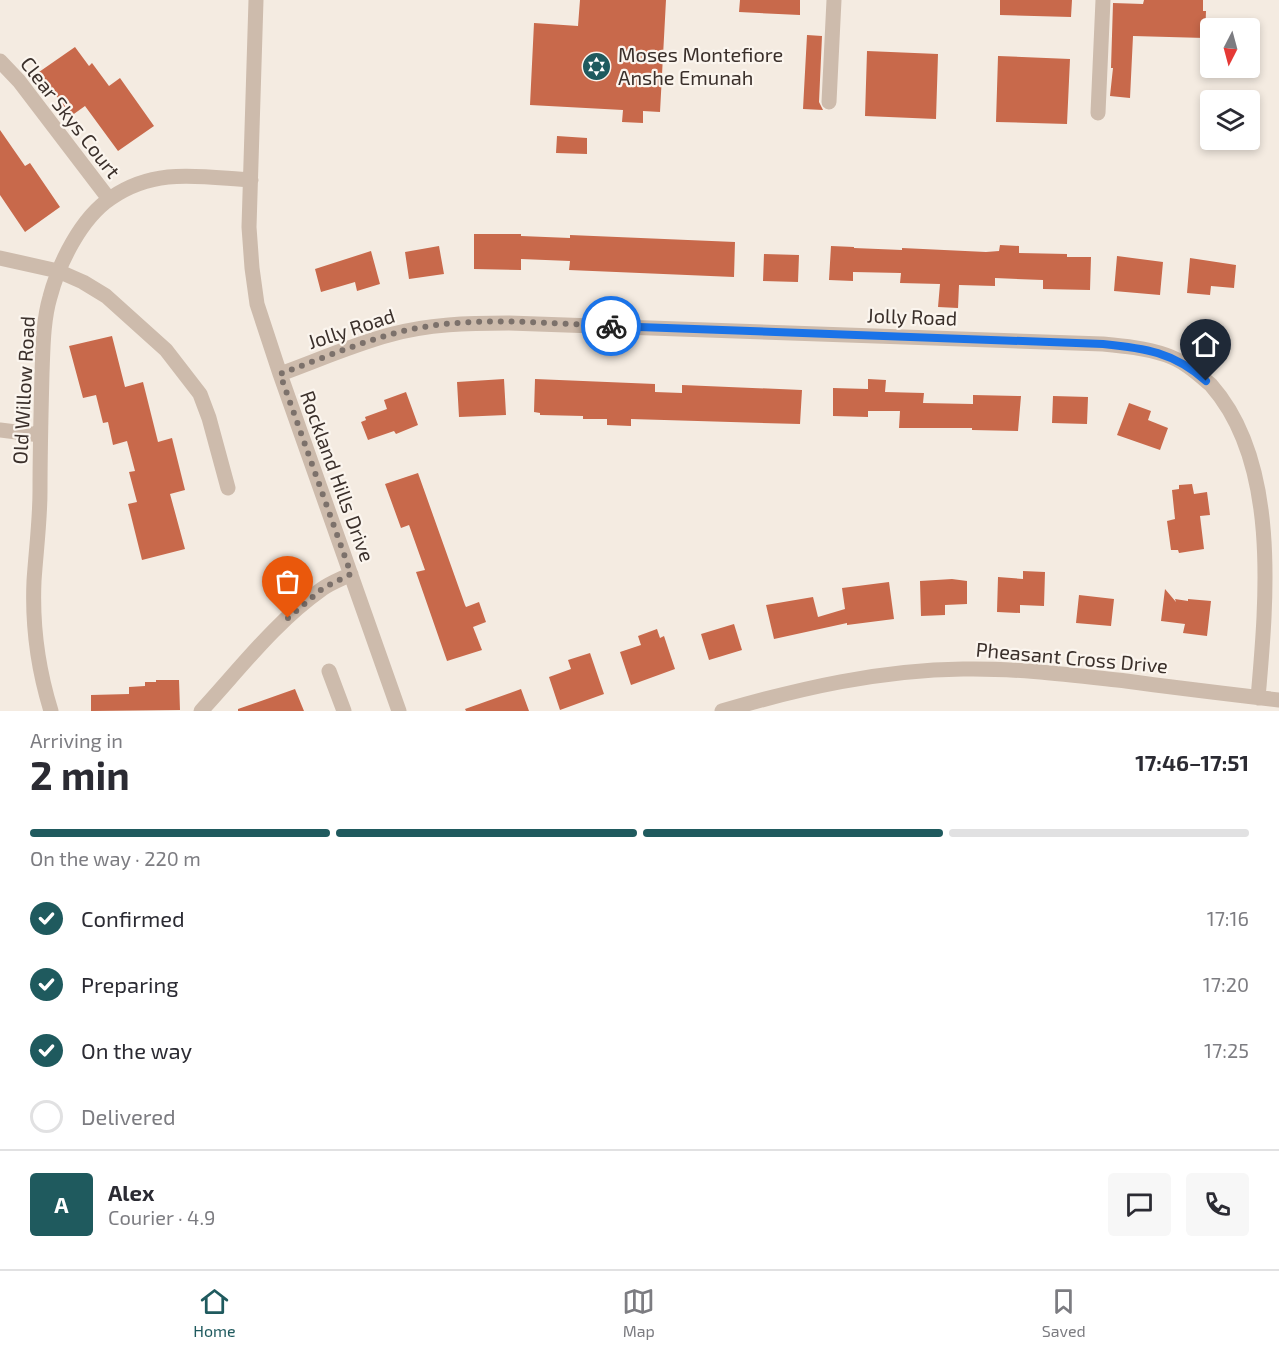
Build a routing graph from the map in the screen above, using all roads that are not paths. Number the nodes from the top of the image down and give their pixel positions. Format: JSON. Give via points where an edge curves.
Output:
{"nodes":[{"id":1,"x":256,"y":0,"type":"edge"},
{"id":2,"x":834,"y":0,"type":"edge"},
{"id":3,"x":1103,"y":0,"type":"edge"},
{"id":4,"x":0,"y":60,"type":"edge"},
{"id":5,"x":829,"y":102,"type":"dead end"},
{"id":6,"x":1098,"y":113,"type":"dead end"},
{"id":7,"x":251,"y":180,"type":"junction"},
{"id":8,"x":109,"y":199,"type":"junction"},
{"id":9,"x":0,"y":258,"type":"edge"},
{"id":10,"x":58,"y":271,"type":"junction"},
{"id":11,"x":280,"y":374,"type":"junction"},
{"id":12,"x":0,"y":430,"type":"edge"},
{"id":13,"x":40,"y":435,"type":"junction"},
{"id":14,"x":228,"y":488,"type":"dead end"},
{"id":15,"x":351,"y":574,"type":"junction"},
{"id":16,"x":329,"y":671,"type":"dead end"},
{"id":17,"x":1258,"y":698,"type":"junction"},
{"id":18,"x":1279,"y":700,"type":"edge"},
{"id":19,"x":393,"y":709,"type":"edge"},
{"id":20,"x":51,"y":711,"type":"edge"},
{"id":21,"x":201,"y":711,"type":"edge"},
{"id":22,"x":344,"y":711,"type":"edge"},
{"id":23,"x":722,"y":711,"type":"edge"}],
"edges":[{"from":1,"to":7,"type":"street","name":"Rockland Hills Drive"},
{"from":2,"to":5,"type":"street"},
{"from":3,"to":6,"type":"street"},
{"from":4,"to":8,"type":"street","name":"Clear Skys Court"},
{"from":7,"to":8,"type":"street","name":"Old Willow Road","via":[[173,175],[131,185]]},
{"from":7,"to":11,"type":"street","name":"Rockland Hills Drive","via":[[249,227],[257,304]]},
{"from":8,"to":10,"type":"street","name":"Old Willow Road","via":[[75,239]]},
{"from":9,"to":10,"type":"street"},
{"from":10,"to":13,"type":"street","name":"Old Willow Road","via":[[49,299],[43,344]]},
{"from":10,"to":14,"type":"street","via":[[106,296],[166,350],[184,372],[200,394]]},
{"from":11,"to":15,"type":"street","name":"Rockland Hills Drive"},
{"from":11,"to":17,"type":"street","name":"Jolly Road","via":[[389,335],[429,327],[509,322],[1103,344],[1167,355],[1192,368],[1242,420],[1265,485],[1270,564]]},
{"from":12,"to":13,"type":"street"},
{"from":13,"to":20,"type":"street","name":"Old Willow Road","via":[[35,622],[37,656]]},
{"from":15,"to":19,"type":"street","name":"Rockland Hills Drive"},
{"from":15,"to":21,"type":"street","via":[[305,602],[255,650]]},
{"from":16,"to":22,"type":"street"},
{"from":17,"to":18,"type":"street","name":"Pheasant Cross Drive"},
{"from":17,"to":23,"type":"street","name":"Pheasant Cross Drive","via":[[1063,674],[962,669],[821,684]]}]}
